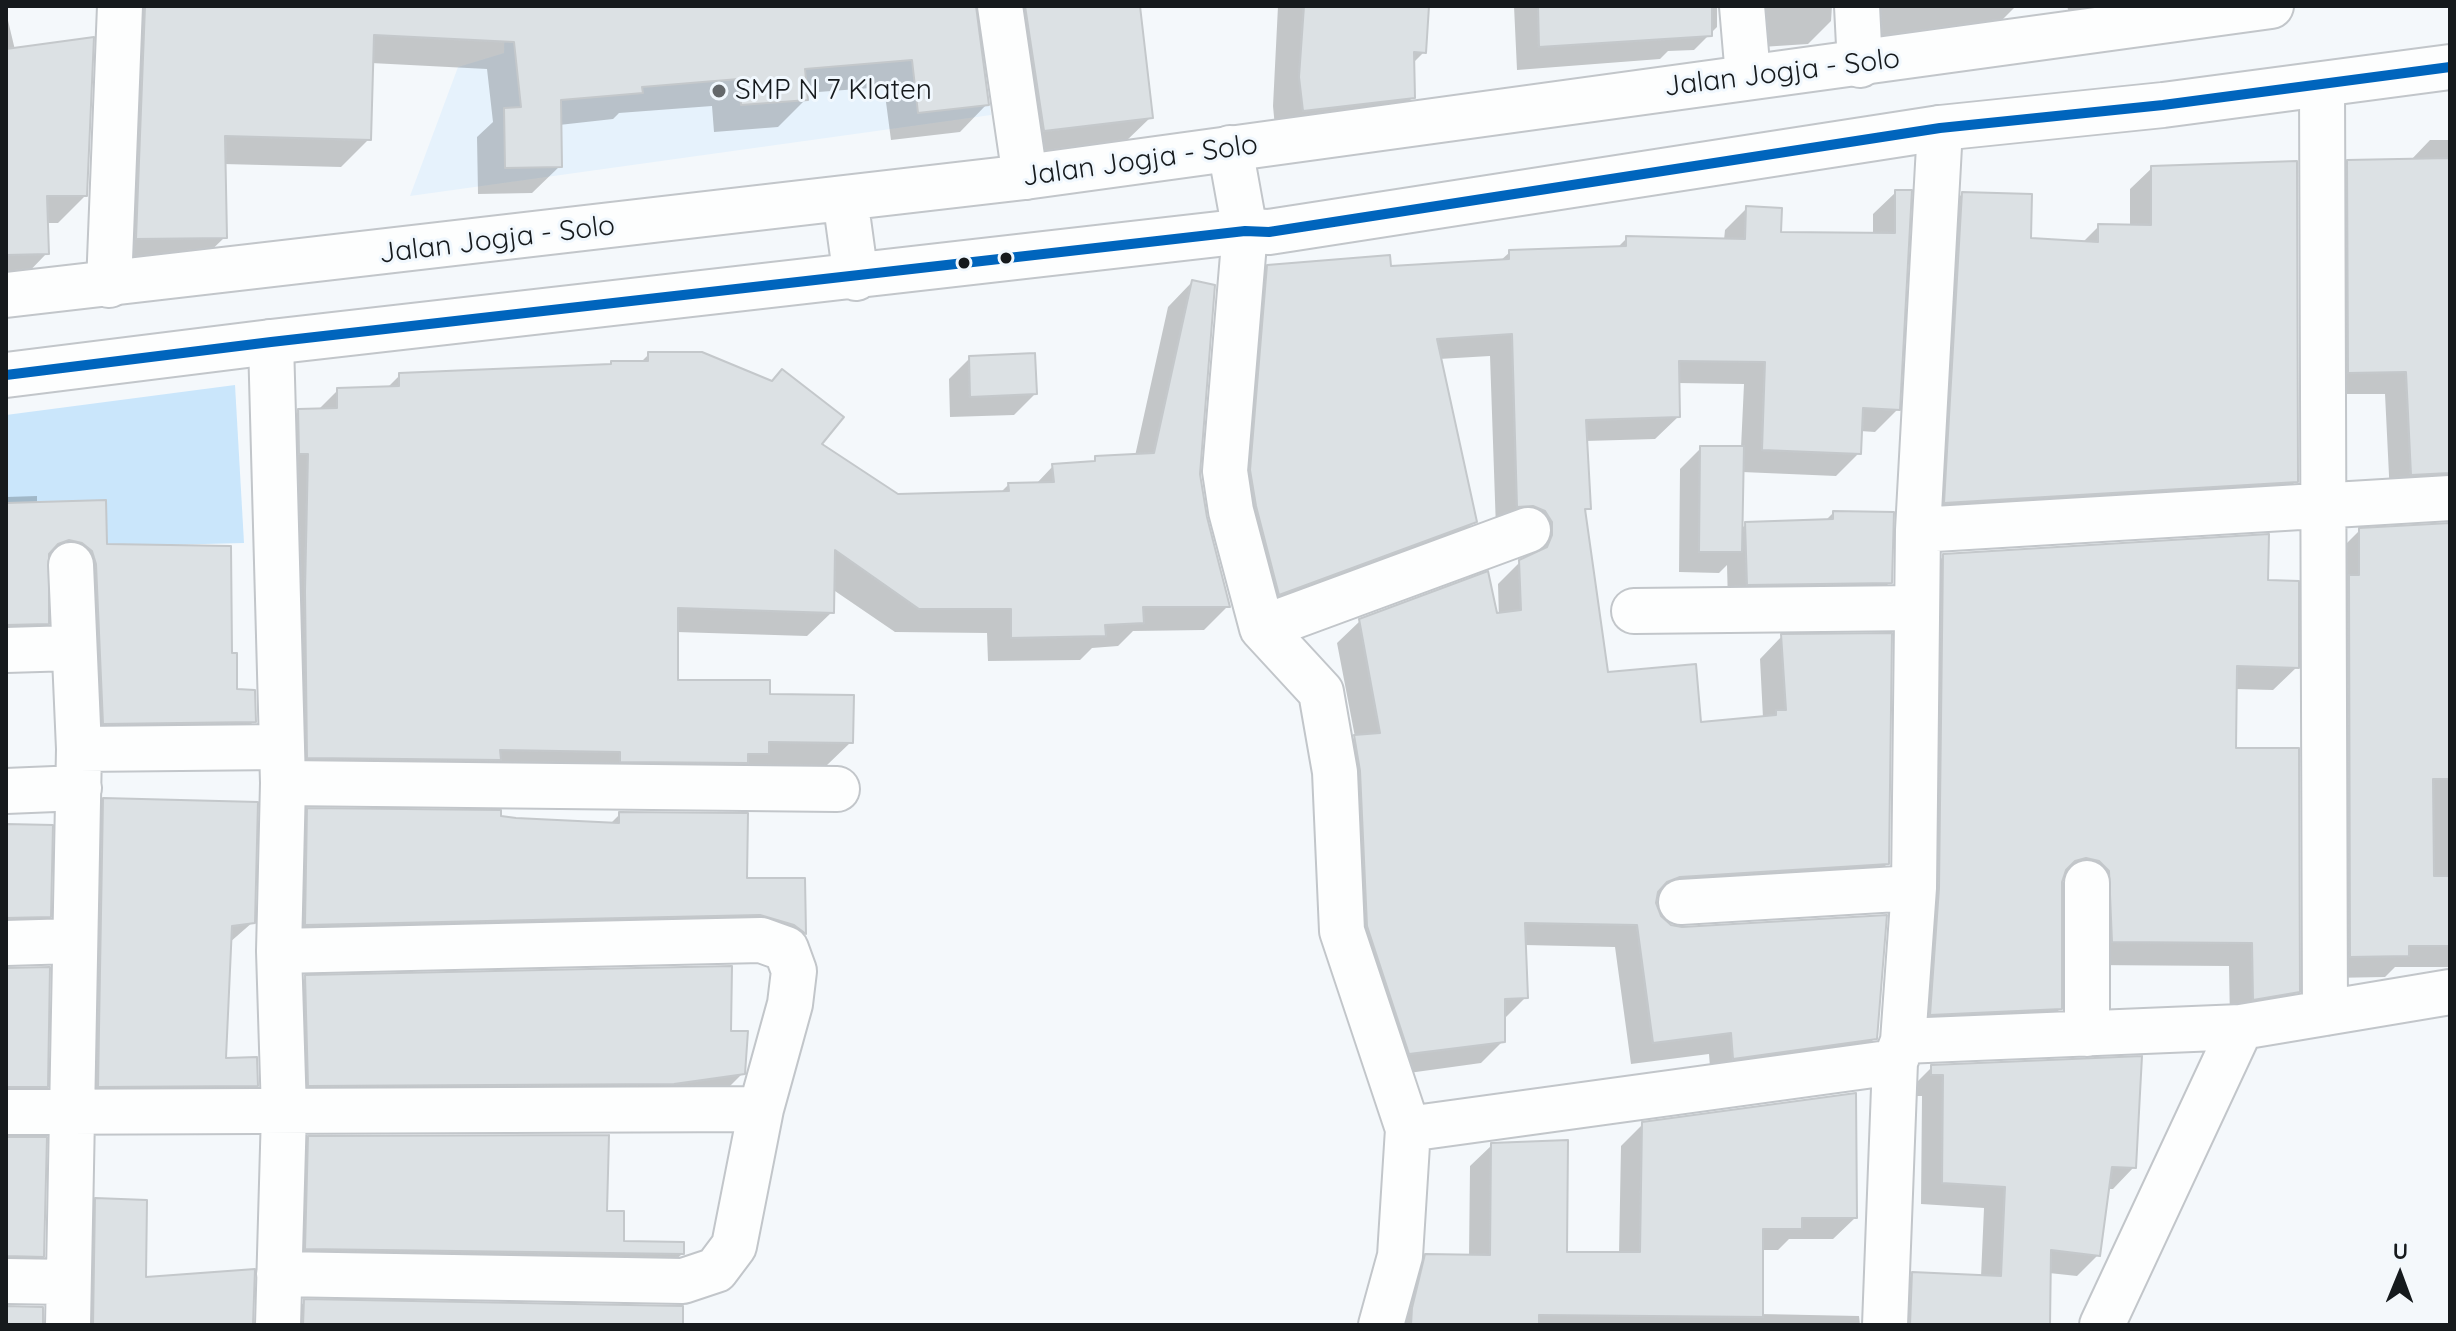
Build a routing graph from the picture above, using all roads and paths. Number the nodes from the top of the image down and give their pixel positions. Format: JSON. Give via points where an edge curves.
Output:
{"nodes":[{"id":1,"x":120,"y":6,"type":"edge"},
{"id":2,"x":1000,"y":6,"type":"edge"},
{"id":3,"x":1742,"y":6,"type":"edge"},
{"id":4,"x":1857,"y":6,"type":"edge"},
{"id":5,"x":2271,"y":6,"type":"edge"},
{"id":6,"x":1860,"y":65,"type":"junction"},
{"id":7,"x":2450,"y":67,"type":"edge"},
{"id":8,"x":1748,"y":76,"type":"junction"},
{"id":9,"x":2322,"y":85,"type":"junction"},
{"id":10,"x":1940,"y":128,"type":"junction"},
{"id":11,"x":1230,"y":148,"type":"junction"},
{"id":12,"x":1025,"y":177,"type":"junction"},
{"id":13,"x":845,"y":198,"type":"junction"},
{"id":14,"x":1245,"y":231,"type":"junction"},
{"id":15,"x":856,"y":278,"type":"junction"},
{"id":16,"x":109,"y":285,"type":"junction"},
{"id":17,"x":6,"y":295,"type":"edge"},
{"id":18,"x":271,"y":342,"type":"junction"},
{"id":19,"x":6,"y":375,"type":"edge"},
{"id":20,"x":2450,"y":498,"type":"edge"},
{"id":21,"x":2326,"y":506,"type":"junction"},
{"id":22,"x":1528,"y":530,"type":"dead end"},
{"id":23,"x":1918,"y":530,"type":"junction"},
{"id":24,"x":71,"y":565,"type":"dead end"},
{"id":25,"x":1917,"y":608,"type":"junction"},
{"id":26,"x":1634,"y":611,"type":"dead end"},
{"id":27,"x":1262,"y":628,"type":"junction"},
{"id":28,"x":73,"y":648,"type":"junction"},
{"id":29,"x":6,"y":650,"type":"edge"},
{"id":30,"x":282,"y":765,"type":"junction"},
{"id":31,"x":79,"y":768,"type":"junction"},
{"id":32,"x":837,"y":789,"type":"dead end"},
{"id":33,"x":6,"y":791,"type":"edge"},
{"id":34,"x":2087,"y":883,"type":"dead end"},
{"id":35,"x":1914,"y":888,"type":"junction"},
{"id":36,"x":1681,"y":902,"type":"dead end"},
{"id":37,"x":74,"y":941,"type":"junction"},
{"id":38,"x":6,"y":943,"type":"edge"},
{"id":39,"x":279,"y":951,"type":"junction"},
{"id":40,"x":2450,"y":992,"type":"edge"},
{"id":41,"x":2325,"y":1013,"type":"junction"},
{"id":42,"x":2241,"y":1027,"type":"junction"},
{"id":43,"x":2087,"y":1034,"type":"junction"},
{"id":44,"x":1899,"y":1051,"type":"junction"},
{"id":45,"x":761,"y":1109,"type":"junction"},
{"id":46,"x":72,"y":1110,"type":"junction"},
{"id":47,"x":6,"y":1112,"type":"edge"},
{"id":48,"x":284,"y":1112,"type":"junction"},
{"id":49,"x":1408,"y":1129,"type":"junction"},
{"id":50,"x":279,"y":1274,"type":"junction"},
{"id":51,"x":6,"y":1281,"type":"edge"},
{"id":52,"x":68,"y":1282,"type":"junction"},
{"id":53,"x":68,"y":1325,"type":"edge"},
{"id":54,"x":278,"y":1325,"type":"edge"},
{"id":55,"x":1381,"y":1325,"type":"edge"},
{"id":56,"x":1885,"y":1325,"type":"edge"},
{"id":57,"x":2102,"y":1325,"type":"edge"}],
"edges":[{"from":1,"to":16,"type":"main road"},
{"from":2,"to":12,"type":"main road"},
{"from":3,"to":8,"type":"main road"},
{"from":4,"to":6,"type":"main road"},
{"from":5,"to":6,"type":"main road","name":"Jalan Jogja - Solo"},
{"from":6,"to":8,"type":"main road","name":"Jalan Jogja - Solo"},
{"from":7,"to":9,"type":"main road"},
{"from":8,"to":11,"type":"main road","name":"Jalan Jogja - Solo"},
{"from":9,"to":10,"type":"main road"},
{"from":9,"to":21,"type":"main road"},
{"from":10,"to":14,"type":"main road","via":[[1269,232]]},
{"from":10,"to":23,"type":"main road"},
{"from":11,"to":12,"type":"main road","name":"Jalan Jogja - Solo"},
{"from":11,"to":14,"type":"main road"},
{"from":12,"to":13,"type":"main road","name":"Jalan Jogja - Solo"},
{"from":13,"to":15,"type":"main road"},
{"from":13,"to":16,"type":"main road","name":"Jalan Jogja - Solo"},
{"from":14,"to":15,"type":"main road"},
{"from":14,"to":27,"type":"main road","via":[[1225,471]]},
{"from":15,"to":18,"type":"main road"},
{"from":16,"to":17,"type":"main road","name":"Jalan Jogja - Solo"},
{"from":18,"to":19,"type":"main road"},
{"from":18,"to":30,"type":"main road"},
{"from":20,"to":21,"type":"main road"},
{"from":21,"to":23,"type":"main road"},
{"from":21,"to":41,"type":"main road"},
{"from":22,"to":27,"type":"main road"},
{"from":23,"to":25,"type":"main road"},
{"from":24,"to":28,"type":"main road"},
{"from":25,"to":26,"type":"main road"},
{"from":25,"to":35,"type":"main road"},
{"from":27,"to":49,"type":"main road","via":[[1321,692],[1335,772],[1342,931]]},
{"from":28,"to":29,"type":"main road"},
{"from":28,"to":31,"type":"main road"},
{"from":30,"to":31,"type":"main road"},
{"from":30,"to":32,"type":"main road"},
{"from":30,"to":39,"type":"main road"},
{"from":31,"to":33,"type":"main road"},
{"from":31,"to":37,"type":"main road"},
{"from":34,"to":43,"type":"main road"},
{"from":35,"to":36,"type":"main road"},
{"from":35,"to":44,"type":"main road"},
{"from":37,"to":38,"type":"main road"},
{"from":37,"to":46,"type":"main road"},
{"from":39,"to":45,"type":"main road","via":[[761,940],[786,949],[794,971]]},
{"from":39,"to":48,"type":"main road"},
{"from":40,"to":41,"type":"main road"},
{"from":41,"to":42,"type":"main road"},
{"from":42,"to":43,"type":"main road"},
{"from":42,"to":57,"type":"main road"},
{"from":43,"to":44,"type":"main road"},
{"from":44,"to":49,"type":"main road"},
{"from":44,"to":56,"type":"main road"},
{"from":45,"to":48,"type":"main road"},
{"from":45,"to":50,"type":"main road","via":[[734,1246],[716,1270],[683,1281]]},
{"from":46,"to":47,"type":"main road"},
{"from":46,"to":48,"type":"main road"},
{"from":46,"to":52,"type":"main road"},
{"from":48,"to":50,"type":"main road"},
{"from":49,"to":55,"type":"main road","via":[[1400,1256]]},
{"from":50,"to":54,"type":"main road"},
{"from":51,"to":52,"type":"main road"},
{"from":52,"to":53,"type":"main road"}]}
